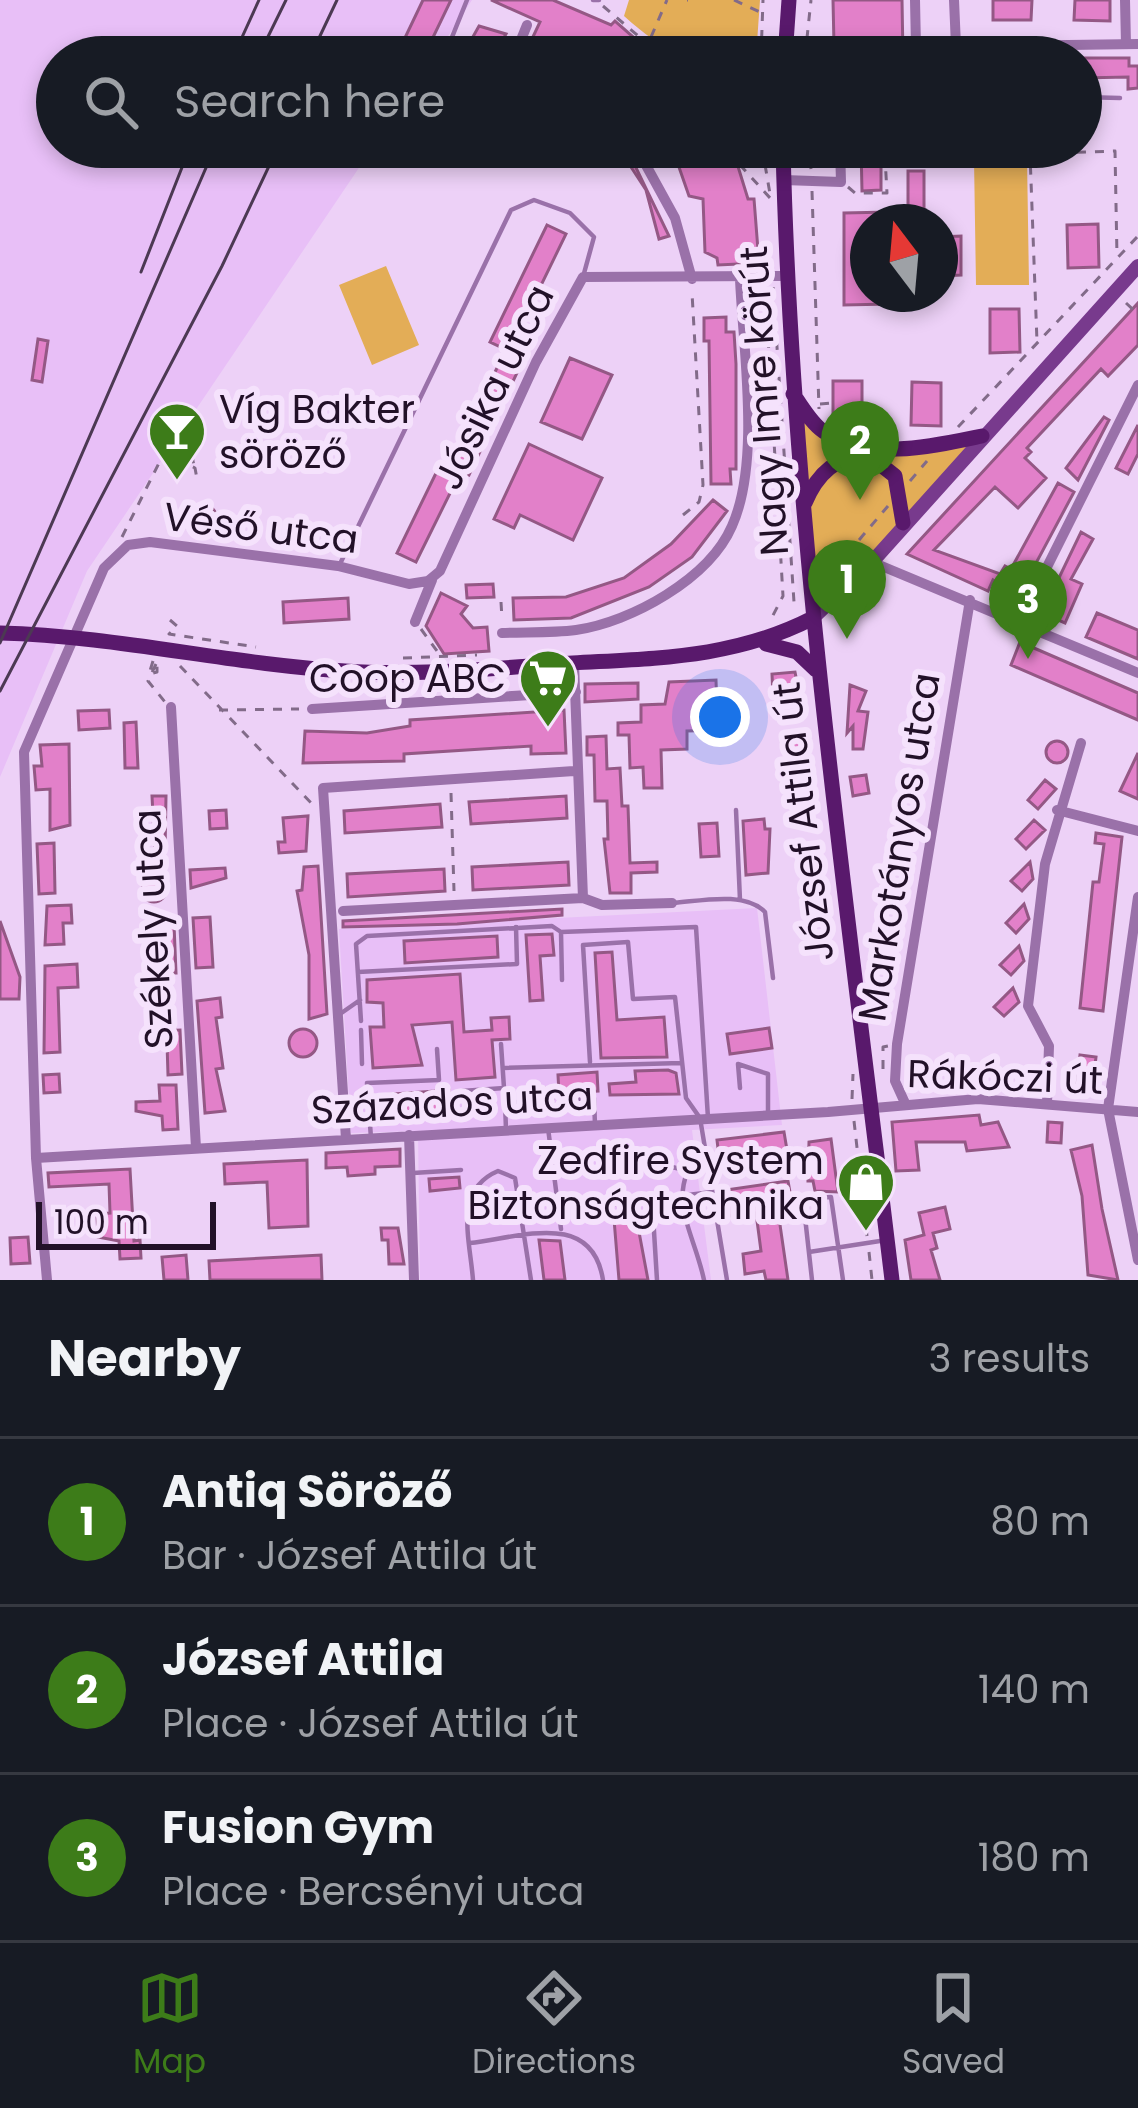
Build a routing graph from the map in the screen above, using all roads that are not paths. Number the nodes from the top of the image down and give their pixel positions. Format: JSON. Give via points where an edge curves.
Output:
{"nodes":[{"id":1,"x":467,"y":0,"type":"edge"},
{"id":2,"x":789,"y":0,"type":"edge"},
{"id":3,"x":915,"y":0,"type":"edge"},
{"id":4,"x":954,"y":0,"type":"edge"},
{"id":5,"x":1125,"y":0,"type":"edge"},
{"id":6,"x":527,"y":25,"type":"dead end"},
{"id":7,"x":452,"y":36,"type":"edge"},
{"id":8,"x":523,"y":36,"type":"edge"},
{"id":9,"x":786,"y":36,"type":"edge"},
{"id":10,"x":916,"y":36,"type":"edge"},
{"id":11,"x":956,"y":36,"type":"edge"},
{"id":12,"x":1132,"y":44,"type":"edge"},
{"id":13,"x":1102,"y":46,"type":"edge"},
{"id":14,"x":1102,"y":98,"type":"edge"},
{"id":15,"x":1120,"y":98,"type":"dead end"},
{"id":16,"x":648,"y":168,"type":"edge"},
{"id":17,"x":784,"y":168,"type":"edge"},
{"id":18,"x":841,"y":168,"type":"edge"},
{"id":19,"x":784,"y":180,"type":"junction"},
{"id":20,"x":1138,"y":266,"type":"edge"},
{"id":21,"x":583,"y":277,"type":"junction"},
{"id":22,"x":780,"y":277,"type":"junction"},
{"id":23,"x":692,"y":279,"type":"junction"},
{"id":24,"x":740,"y":279,"type":"junction"},
{"id":25,"x":1138,"y":385,"type":"edge"},
{"id":26,"x":792,"y":391,"type":"junction"},
{"id":27,"x":982,"y":436,"type":"junction"},
{"id":28,"x":804,"y":506,"type":"junction"},
{"id":29,"x":903,"y":523,"type":"junction"},
{"id":30,"x":338,"y":566,"type":"junction"},
{"id":31,"x":874,"y":568,"type":"junction"},
{"id":32,"x":430,"y":579,"type":"junction"},
{"id":33,"x":970,"y":600,"type":"junction"},
{"id":34,"x":812,"y":618,"type":"junction"},
{"id":35,"x":1020,"y":621,"type":"junction"},
{"id":36,"x":415,"y":622,"type":"road end"},
{"id":37,"x":0,"y":633,"type":"edge"},
{"id":38,"x":502,"y":633,"type":"road end"},
{"id":39,"x":762,"y":635,"type":"junction"},
{"id":40,"x":574,"y":663,"type":"junction"},
{"id":41,"x":818,"y":673,"type":"junction"},
{"id":42,"x":1138,"y":673,"type":"edge"},
{"id":43,"x":576,"y":692,"type":"junction"},
{"id":44,"x":171,"y":706,"type":"road end"},
{"id":45,"x":312,"y":709,"type":"road end"},
{"id":46,"x":1082,"y":742,"type":"dead end"},
{"id":47,"x":574,"y":771,"type":"junction"},
{"id":48,"x":736,"y":810,"type":"dead end"},
{"id":49,"x":1057,"y":810,"type":"junction"},
{"id":50,"x":1138,"y":830,"type":"edge"},
{"id":51,"x":1138,"y":897,"type":"edge"},
{"id":52,"x":583,"y":898,"type":"junction"},
{"id":53,"x":740,"y":900,"type":"junction"},
{"id":54,"x":672,"y":903,"type":"joint"},
{"id":55,"x":343,"y":910,"type":"dead end"},
{"id":56,"x":584,"y":917,"type":"dead end"},
{"id":57,"x":516,"y":927,"type":"junction"},
{"id":58,"x":584,"y":931,"type":"junction"},
{"id":59,"x":561,"y":932,"type":"junction"},
{"id":60,"x":358,"y":972,"type":"junction"},
{"id":61,"x":773,"y":978,"type":"dead end"},
{"id":62,"x":562,"y":980,"type":"dead end"},
{"id":63,"x":360,"y":1000,"type":"junction"},
{"id":64,"x":339,"y":1015,"type":"junction"},
{"id":65,"x":361,"y":1021,"type":"dead end"},
{"id":66,"x":361,"y":1030,"type":"dead end"},
{"id":67,"x":340,"y":1042,"type":"junction"},
{"id":68,"x":361,"y":1042,"type":"junction"},
{"id":69,"x":501,"y":1044,"type":"dead end"},
{"id":70,"x":437,"y":1048,"type":"dead end"},
{"id":71,"x":590,"y":1062,"type":"junction"},
{"id":72,"x":682,"y":1063,"type":"junction"},
{"id":73,"x":362,"y":1064,"type":"dead end"},
{"id":74,"x":503,"y":1068,"type":"junction"},
{"id":75,"x":740,"y":1088,"type":"dead end"},
{"id":76,"x":462,"y":1091,"type":"dead end"},
{"id":77,"x":559,"y":1100,"type":"dead end"},
{"id":78,"x":518,"y":1102,"type":"dead end"},
{"id":79,"x":904,"y":1102,"type":"junction"},
{"id":80,"x":1047,"y":1104,"type":"junction"},
{"id":81,"x":861,"y":1108,"type":"junction"},
{"id":82,"x":1108,"y":1109,"type":"junction"},
{"id":83,"x":768,"y":1111,"type":"dead end"},
{"id":84,"x":1138,"y":1112,"type":"edge"},
{"id":85,"x":704,"y":1118,"type":"junction"},
{"id":86,"x":595,"y":1124,"type":"junction"},
{"id":87,"x":548,"y":1128,"type":"junction"},
{"id":88,"x":506,"y":1130,"type":"junction"},
{"id":89,"x":409,"y":1135,"type":"junction"},
{"id":90,"x":371,"y":1138,"type":"junction"},
{"id":91,"x":346,"y":1139,"type":"junction"},
{"id":92,"x":196,"y":1148,"type":"junction"},
{"id":93,"x":701,"y":1150,"type":"junction"},
{"id":94,"x":37,"y":1158,"type":"junction"},
{"id":95,"x":461,"y":1170,"type":"dead end"},
{"id":96,"x":685,"y":1170,"type":"junction"},
{"id":97,"x":411,"y":1173,"type":"junction"},
{"id":98,"x":591,"y":1173,"type":"dead end"},
{"id":99,"x":712,"y":1192,"type":"junction"},
{"id":100,"x":681,"y":1197,"type":"junction"},
{"id":101,"x":652,"y":1199,"type":"junction"},
{"id":102,"x":607,"y":1205,"type":"dead end"},
{"id":103,"x":561,"y":1229,"type":"junction"},
{"id":104,"x":523,"y":1237,"type":"junction"},
{"id":105,"x":887,"y":1240,"type":"junction"},
{"id":106,"x":470,"y":1243,"type":"junction"},
{"id":107,"x":838,"y":1247,"type":"junction"},
{"id":108,"x":809,"y":1252,"type":"junction"},
{"id":109,"x":1138,"y":1260,"type":"edge"},
{"id":110,"x":47,"y":1280,"type":"edge"},
{"id":111,"x":414,"y":1280,"type":"edge"},
{"id":112,"x":473,"y":1280,"type":"edge"},
{"id":113,"x":531,"y":1280,"type":"edge"},
{"id":114,"x":603,"y":1280,"type":"edge"},
{"id":115,"x":657,"y":1280,"type":"edge"},
{"id":116,"x":704,"y":1280,"type":"edge"},
{"id":117,"x":727,"y":1280,"type":"edge"},
{"id":118,"x":812,"y":1280,"type":"edge"},
{"id":119,"x":843,"y":1280,"type":"edge"},
{"id":120,"x":892,"y":1280,"type":"edge"}],
"edges":[{"from":1,"to":7,"type":"lane"},
{"from":2,"to":9,"type":"main road"},
{"from":3,"to":10,"type":"street"},
{"from":4,"to":11,"type":"street"},
{"from":5,"to":12,"type":"street"},
{"from":6,"to":8,"type":"street"},
{"from":12,"to":13,"type":"street"},
{"from":14,"to":15,"type":"lane"},
{"from":16,"to":23,"type":"street","via":[[675,218]]},
{"from":17,"to":19,"type":"main road","name":"Nagy Imre körút"},
{"from":18,"to":19,"type":"street","via":[[842,182]]},
{"from":19,"to":22,"type":"main road","name":"Nagy Imre körút"},
{"from":20,"to":27,"type":"street"},
{"from":21,"to":23,"type":"street","name":"Jósika utca"},
{"from":21,"to":30,"type":"lane","via":[[594,237],[586,225],[534,200],[511,210]]},
{"from":21,"to":32,"type":"street","name":"Jósika utca"},
{"from":22,"to":24,"type":"street","name":"Jósika utca"},
{"from":22,"to":26,"type":"main road","name":"Nagy Imre körút"},
{"from":23,"to":24,"type":"street","name":"Jósika utca"},
{"from":24,"to":38,"type":"street","name":"Nagy Imre körút","via":[[746,434],[732,527],[673,590],[628,613],[578,630]]},
{"from":25,"to":35,"type":"street"},
{"from":26,"to":27,"type":"main road","via":[[823,432],[888,449]]},
{"from":26,"to":28,"type":"main road","name":"Nagy Imre körút"},
{"from":27,"to":29,"type":"street"},
{"from":28,"to":29,"type":"main road","via":[[822,473],[847,457],[871,457],[896,476]]},
{"from":28,"to":34,"type":"main road","name":"Nagy Imre körút"},
{"from":29,"to":31,"type":"street"},
{"from":30,"to":32,"type":"street","name":"Véső utca","via":[[410,584]]},
{"from":30,"to":94,"type":"street","name":"Véső utca","via":[[137,543],[104,568],[24,752]]},
{"from":31,"to":33,"type":"street"},
{"from":31,"to":34,"type":"street"},
{"from":32,"to":36,"type":"street","name":"Jósika utca"},
{"from":33,"to":35,"type":"street"},
{"from":33,"to":79,"type":"street","name":"Markotányos utca","via":[[897,1045],[895,1081]]},
{"from":34,"to":39,"type":"main road"},
{"from":34,"to":41,"type":"main road","name":"József Attila út"},
{"from":35,"to":42,"type":"street"},
{"from":37,"to":40,"type":"main road","via":[[345,671]]},
{"from":39,"to":40,"type":"main road","via":[[706,656]]},
{"from":39,"to":41,"type":"main road"},
{"from":40,"to":43,"type":"street"},
{"from":41,"to":81,"type":"main road","name":"József Attila út","via":[[865,1073]]},
{"from":43,"to":45,"type":"street"},
{"from":43,"to":47,"type":"street"},
{"from":44,"to":92,"type":"street","name":"Székely utca"},
{"from":46,"to":49,"type":"street"},
{"from":47,"to":52,"type":"street"},
{"from":47,"to":64,"type":"street","via":[[323,788]]},
{"from":48,"to":53,"type":"lane"},
{"from":49,"to":50,"type":"street"},
{"from":49,"to":80,"type":"street","via":[[1028,1006],[1048,1046]]},
{"from":51,"to":82,"type":"street"},
{"from":52,"to":54,"type":"street"},
{"from":52,"to":55,"type":"street"},
{"from":53,"to":54,"type":"lane"},
{"from":53,"to":61,"type":"lane","via":[[765,912]]},
{"from":56,"to":58,"type":"lane"},
{"from":57,"to":59,"type":"lane"},
{"from":57,"to":60,"type":"lane","via":[[367,936],[356,944]]},
{"from":57,"to":60,"type":"lane","via":[[517,964]]},
{"from":58,"to":59,"type":"lane"},
{"from":58,"to":85,"type":"lane","via":[[696,927]]},
{"from":59,"to":62,"type":"lane"},
{"from":60,"to":63,"type":"lane"},
{"from":63,"to":64,"type":"lane"},
{"from":63,"to":65,"type":"lane"},
{"from":64,"to":67,"type":"street"},
{"from":66,"to":68,"type":"lane"},
{"from":67,"to":68,"type":"lane"},
{"from":67,"to":91,"type":"street"},
{"from":68,"to":73,"type":"lane"},
{"from":69,"to":74,"type":"lane"},
{"from":70,"to":90,"type":"lane","via":[[439,1080],[367,1083]]},
{"from":71,"to":72,"type":"lane"},
{"from":71,"to":72,"type":"lane","via":[[583,944],[628,942],[633,999],[675,997]]},
{"from":71,"to":74,"type":"lane"},
{"from":72,"to":85,"type":"lane","via":[[686,1098]]},
{"from":74,"to":76,"type":"lane","via":[[504,1088]]},
{"from":75,"to":83,"type":"lane","via":[[739,1064],[768,1074]]},
{"from":77,"to":86,"type":"lane","via":[[594,1098]]},
{"from":78,"to":88,"type":"lane","via":[[505,1102]]},
{"from":79,"to":80,"type":"street","name":"Rákóczi út"},
{"from":79,"to":81,"type":"street","name":"Rákóczi út"},
{"from":80,"to":82,"type":"street","name":"Rákóczi út"},
{"from":81,"to":85,"type":"street","name":"Százados utca"},
{"from":81,"to":105,"type":"main road","name":"József Attila út"},
{"from":82,"to":84,"type":"street","name":"Rákóczi út"},
{"from":82,"to":109,"type":"street"},
{"from":85,"to":86,"type":"street","name":"Százados utca"},
{"from":85,"to":93,"type":"lane"},
{"from":86,"to":87,"type":"street","name":"Százados utca"},
{"from":87,"to":88,"type":"street","name":"Százados utca"},
{"from":87,"to":103,"type":"lane"},
{"from":88,"to":89,"type":"street","name":"Százados utca"},
{"from":89,"to":90,"type":"street","name":"Százados utca"},
{"from":89,"to":97,"type":"street"},
{"from":90,"to":91,"type":"street","name":"Százados utca"},
{"from":91,"to":92,"type":"street","name":"Százados utca"},
{"from":92,"to":94,"type":"street","name":"Százados utca"},
{"from":93,"to":96,"type":"lane"},
{"from":93,"to":99,"type":"lane"},
{"from":94,"to":110,"type":"street","name":"Véső utca"},
{"from":95,"to":97,"type":"lane"},
{"from":96,"to":98,"type":"lane"},
{"from":96,"to":100,"type":"lane"},
{"from":97,"to":111,"type":"street"},
{"from":99,"to":100,"type":"lane"},
{"from":99,"to":117,"type":"lane"},
{"from":100,"to":101,"type":"lane"},
{"from":100,"to":116,"type":"lane"},
{"from":101,"to":102,"type":"lane"},
{"from":101,"to":115,"type":"lane"},
{"from":103,"to":104,"type":"lane"},
{"from":103,"to":114,"type":"lane","via":[[590,1244]]},
{"from":104,"to":106,"type":"lane"},
{"from":104,"to":106,"type":"lane","via":[[515,1178],[498,1171],[466,1199]]},
{"from":104,"to":113,"type":"lane"},
{"from":105,"to":107,"type":"lane"},
{"from":105,"to":120,"type":"main road","name":"József Attila út"},
{"from":106,"to":112,"type":"lane"},
{"from":107,"to":108,"type":"lane"},
{"from":107,"to":108,"type":"lane","via":[[831,1197],[803,1199]]},
{"from":107,"to":119,"type":"lane"},
{"from":108,"to":118,"type":"lane"}]}
